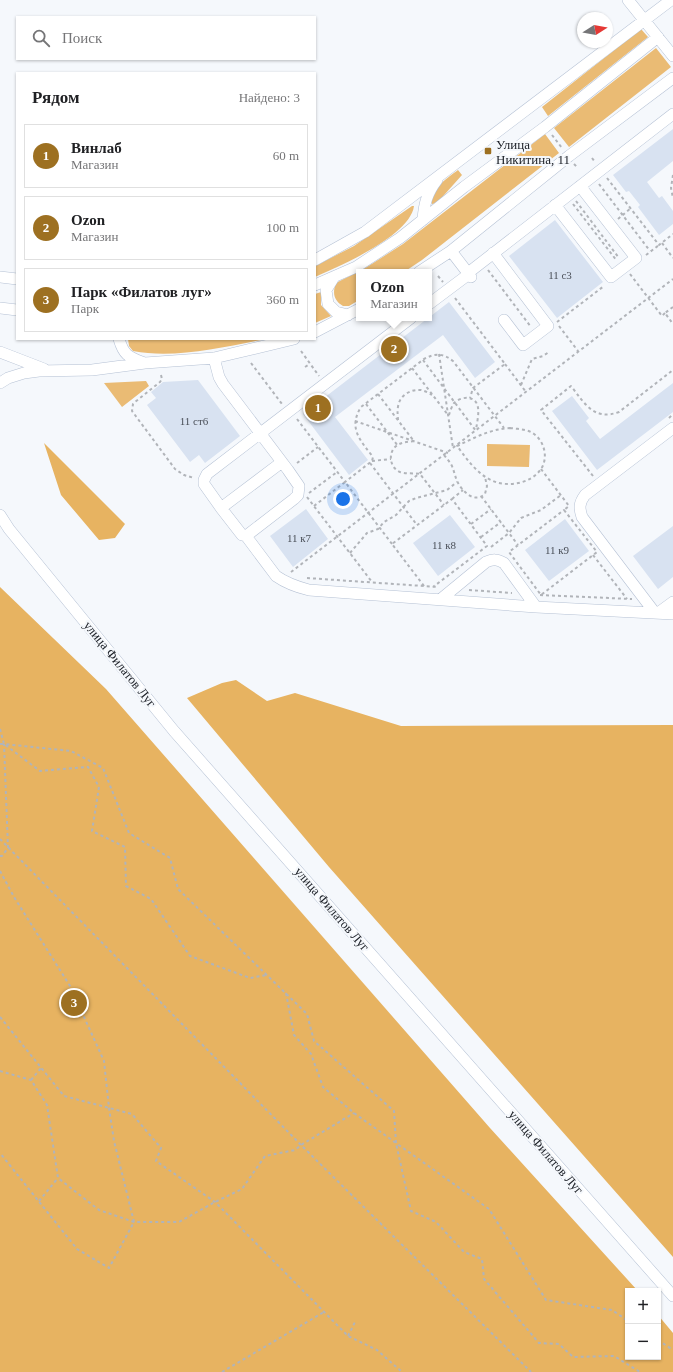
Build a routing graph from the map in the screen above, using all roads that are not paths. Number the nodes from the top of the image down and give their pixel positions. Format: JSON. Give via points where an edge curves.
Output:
{"nodes":[{"id":1,"x":628,"y":0,"type":"edge"},
{"id":2,"x":671,"y":0,"type":"edge"},
{"id":3,"x":644,"y":21,"type":"junction"},
{"id":4,"x":658,"y":37,"type":"junction"},
{"id":5,"x":673,"y":56,"type":"edge"},
{"id":6,"x":673,"y":78,"type":"edge"},
{"id":7,"x":673,"y":114,"type":"edge"},
{"id":8,"x":443,"y":172,"type":"junction"},
{"id":9,"x":580,"y":186,"type":"junction"},
{"id":10,"x":555,"y":205,"type":"junction"},
{"id":11,"x":423,"y":220,"type":"junction"},
{"id":12,"x":451,"y":251,"type":"junction"},
{"id":13,"x":493,"y":253,"type":"junction"},
{"id":14,"x":316,"y":259,"type":"edge"},
{"id":15,"x":424,"y":269,"type":"edge"},
{"id":16,"x":470,"y":275,"type":"junction"},
{"id":17,"x":334,"y":276,"type":"junction"},
{"id":18,"x":0,"y":278,"type":"edge"},
{"id":19,"x":16,"y":279,"type":"edge"},
{"id":20,"x":316,"y":285,"type":"edge"},
{"id":21,"x":432,"y":302,"type":"edge"},
{"id":22,"x":0,"y":308,"type":"edge"},
{"id":23,"x":16,"y":310,"type":"edge"},
{"id":24,"x":356,"y":311,"type":"edge"},
{"id":25,"x":348,"y":315,"type":"junction"},
{"id":26,"x":504,"y":320,"type":"dead end"},
{"id":27,"x":407,"y":321,"type":"edge"},
{"id":28,"x":316,"y":331,"type":"edge"},
{"id":29,"x":120,"y":340,"type":"edge"},
{"id":30,"x":290,"y":340,"type":"edge"},
{"id":31,"x":0,"y":352,"type":"edge"},
{"id":32,"x":214,"y":358,"type":"junction"},
{"id":33,"x":145,"y":363,"type":"junction"},
{"id":34,"x":48,"y":371,"type":"junction"},
{"id":35,"x":0,"y":383,"type":"edge"},
{"id":36,"x":670,"y":424,"type":"edge"},
{"id":37,"x":260,"y":433,"type":"junction"},
{"id":38,"x":285,"y":466,"type":"junction"},
{"id":39,"x":221,"y":508,"type":"junction"},
{"id":40,"x":0,"y":515,"type":"edge"},
{"id":41,"x":246,"y":536,"type":"junction"},
{"id":42,"x":441,"y":600,"type":"junction"},
{"id":43,"x":673,"y":602,"type":"edge"},
{"id":44,"x":536,"y":607,"type":"junction"},
{"id":45,"x":656,"y":613,"type":"junction"},
{"id":46,"x":673,"y":614,"type":"edge"},
{"id":47,"x":673,"y":1296,"type":"edge"}],
"edges":[{"from":1,"to":3,"type":"street"},
{"from":2,"to":3,"type":"street"},
{"from":3,"to":4,"type":"street"},
{"from":3,"to":8,"type":"street"},
{"from":4,"to":5,"type":"street"},
{"from":4,"to":11,"type":"street"},
{"from":6,"to":12,"type":"street","via":[[569,156]]},
{"from":7,"to":9,"type":"street"},
{"from":8,"to":11,"type":"street","via":[[432,186],[424,203]]},
{"from":8,"to":14,"type":"street","via":[[365,232]]},
{"from":9,"to":10,"type":"street"},
{"from":9,"to":10,"type":"street","via":[[636,258],[625,268],[611,277]]},
{"from":10,"to":13,"type":"street"},
{"from":11,"to":17,"type":"street","via":[[356,267]]},
{"from":12,"to":15,"type":"street"},
{"from":12,"to":16,"type":"street"},
{"from":13,"to":16,"type":"street"},
{"from":13,"to":26,"type":"street","via":[[513,271],[541,307],[548,326],[523,345]]},
{"from":16,"to":21,"type":"street"},
{"from":17,"to":20,"type":"street"},
{"from":17,"to":25,"type":"street","via":[[326,290],[328,304],[336,312]]},
{"from":18,"to":19,"type":"street"},
{"from":22,"to":23,"type":"street"},
{"from":24,"to":25,"type":"street"},
{"from":25,"to":28,"type":"street"},
{"from":27,"to":37,"type":"street","via":[[325,384],[294,415]]},
{"from":29,"to":33,"type":"street","via":[[128,356]]},
{"from":30,"to":32,"type":"street"},
{"from":31,"to":34,"type":"street"},
{"from":32,"to":33,"type":"street"},
{"from":32,"to":37,"type":"street","via":[[221,380]]},
{"from":33,"to":34,"type":"street","via":[[92,370]]},
{"from":34,"to":35,"type":"street","via":[[24,373]]},
{"from":36,"to":45,"type":"street","via":[[585,495],[579,505],[582,518]]},
{"from":37,"to":38,"type":"street"},
{"from":37,"to":39,"type":"street","via":[[233,448],[207,474],[204,480],[206,488]]},
{"from":38,"to":39,"type":"street"},
{"from":38,"to":41,"type":"street","via":[[299,486],[298,495]]},
{"from":39,"to":41,"type":"street","via":[[242,535]]},
{"from":40,"to":47,"type":"street","name":"улица Филатов Луг","via":[[174,731]]},
{"from":41,"to":42,"type":"street","via":[[276,576],[300,588]]},
{"from":42,"to":44,"type":"street"},
{"from":42,"to":44,"type":"street","via":[[492,559],[499,560],[531,590]]},
{"from":43,"to":45,"type":"street"},
{"from":44,"to":45,"type":"street"},
{"from":45,"to":46,"type":"street"}]}
